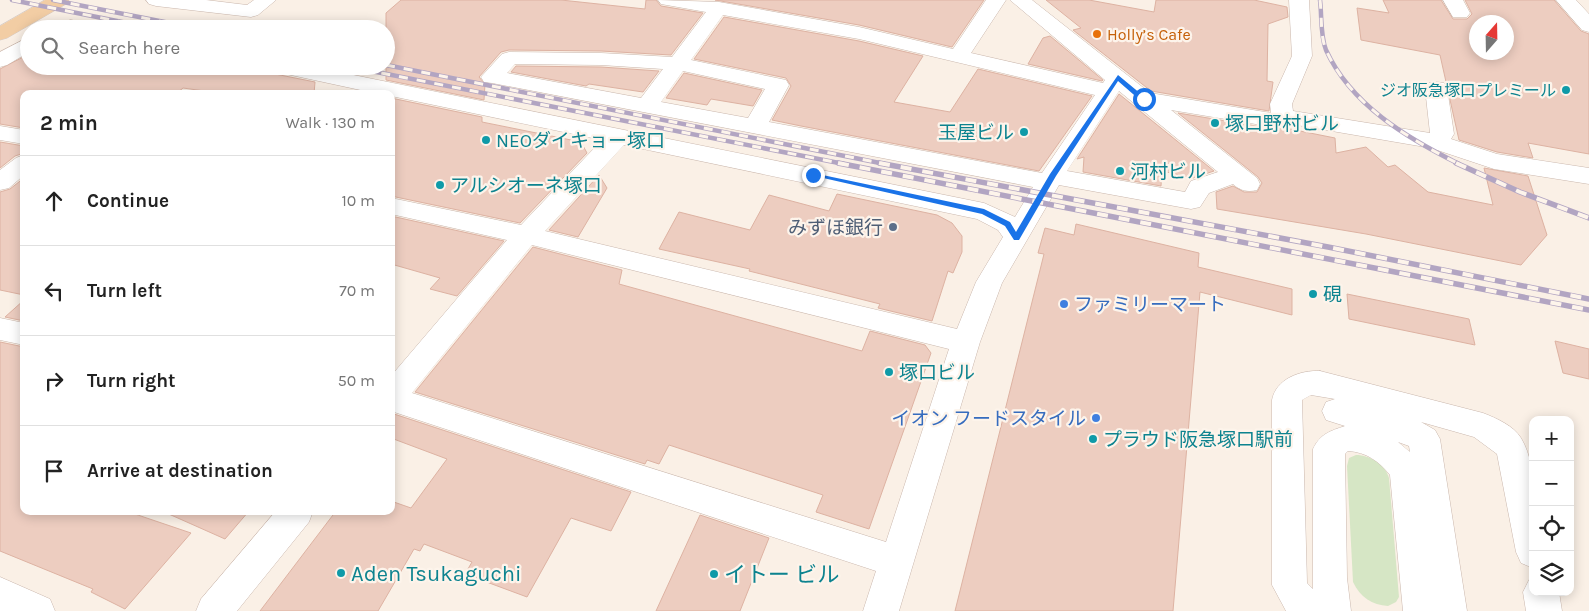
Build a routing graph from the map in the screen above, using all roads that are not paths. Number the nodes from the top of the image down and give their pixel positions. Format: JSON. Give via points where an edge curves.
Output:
{"nodes":[{"id":1,"x":58,"y":0,"type":"edge"},
{"id":2,"x":156,"y":0,"type":"edge"},
{"id":3,"x":266,"y":0,"type":"edge"},
{"id":4,"x":668,"y":0,"type":"edge"},
{"id":5,"x":996,"y":0,"type":"edge"},
{"id":6,"x":1020,"y":0,"type":"edge"},
{"id":7,"x":1296,"y":0,"type":"edge"},
{"id":8,"x":1566,"y":0,"type":"edge"},
{"id":9,"x":719,"y":8,"type":"junction"},
{"id":10,"x":24,"y":20,"type":"edge"},
{"id":11,"x":20,"y":22,"type":"edge"},
{"id":12,"x":1589,"y":26,"type":"edge"},
{"id":13,"x":0,"y":34,"type":"edge"},
{"id":14,"x":20,"y":49,"type":"edge"},
{"id":15,"x":959,"y":56,"type":"junction"},
{"id":16,"x":0,"y":61,"type":"edge"},
{"id":17,"x":678,"y":64,"type":"junction"},
{"id":18,"x":303,"y":75,"type":"edge"},
{"id":19,"x":1113,"y":84,"type":"junction"},
{"id":20,"x":337,"y":87,"type":"edge"},
{"id":21,"x":1436,"y":88,"type":"dead end"},
{"id":22,"x":354,"y":90,"type":"edge"},
{"id":23,"x":395,"y":97,"type":"edge"},
{"id":24,"x":1144,"y":99,"type":"junction"},
{"id":25,"x":647,"y":106,"type":"junction"},
{"id":26,"x":1282,"y":116,"type":"junction"},
{"id":27,"x":756,"y":126,"type":"junction"},
{"id":28,"x":0,"y":133,"type":"edge"},
{"id":29,"x":20,"y":136,"type":"edge"},
{"id":30,"x":619,"y":136,"type":"junction"},
{"id":31,"x":1434,"y":141,"type":"junction"},
{"id":32,"x":20,"y":166,"type":"edge"},
{"id":33,"x":1589,"y":176,"type":"edge"},
{"id":34,"x":1050,"y":179,"type":"junction"},
{"id":35,"x":0,"y":182,"type":"edge"},
{"id":36,"x":395,"y":207,"type":"edge"},
{"id":37,"x":526,"y":235,"type":"junction"},
{"id":38,"x":1016,"y":238,"type":"junction"},
{"id":39,"x":0,"y":329,"type":"edge"},
{"id":40,"x":20,"y":333,"type":"edge"},
{"id":41,"x":966,"y":342,"type":"junction"},
{"id":42,"x":395,"y":393,"type":"edge"},
{"id":43,"x":395,"y":399,"type":"edge"},
{"id":44,"x":1338,"y":411,"type":"dead end"},
{"id":45,"x":294,"y":515,"type":"edge"},
{"id":46,"x":1533,"y":551,"type":"edge"},
{"id":47,"x":897,"y":562,"type":"junction"},
{"id":48,"x":0,"y":594,"type":"edge"},
{"id":49,"x":1542,"y":596,"type":"edge"},
{"id":50,"x":37,"y":611,"type":"edge"},
{"id":51,"x":214,"y":611,"type":"edge"},
{"id":52,"x":881,"y":611,"type":"edge"},
{"id":53,"x":1310,"y":611,"type":"edge"},
{"id":54,"x":1333,"y":611,"type":"edge"},
{"id":55,"x":1421,"y":611,"type":"edge"},
{"id":56,"x":1449,"y":611,"type":"edge"},
{"id":57,"x":1544,"y":611,"type":"edge"}],
"edges":[{"from":1,"to":10,"type":"main road"},
{"from":2,"to":3,"type":"street","via":[[251,11]]},
{"from":4,"to":9,"type":"street"},
{"from":5,"to":15,"type":"street"},
{"from":6,"to":19,"type":"street"},
{"from":7,"to":26,"type":"street","via":[[1302,56],[1281,104]]},
{"from":8,"to":12,"type":"street"},
{"from":9,"to":15,"type":"street","via":[[859,33]]},
{"from":9,"to":17,"type":"street"},
{"from":11,"to":13,"type":"main road"},
{"from":14,"to":16,"type":"street"},
{"from":15,"to":19,"type":"street"},
{"from":17,"to":25,"type":"street"},
{"from":17,"to":25,"type":"street","via":[[509,58],[492,77]]},
{"from":17,"to":27,"type":"street","via":[[778,85]]},
{"from":18,"to":20,"type":"street"},
{"from":19,"to":24,"type":"street"},
{"from":19,"to":34,"type":"street"},
{"from":20,"to":22,"type":"street"},
{"from":21,"to":31,"type":"street","via":[[1443,134]]},
{"from":23,"to":30,"type":"street"},
{"from":24,"to":26,"type":"street","via":[[1274,120]]},
{"from":24,"to":34,"type":"street","via":[[1242,180],[1200,187],[1190,201]]},
{"from":25,"to":27,"type":"street"},
{"from":26,"to":31,"type":"street"},
{"from":27,"to":34,"type":"street"},
{"from":28,"to":29,"type":"street"},
{"from":30,"to":37,"type":"street"},
{"from":30,"to":38,"type":"street","via":[[984,212],[1008,224]]},
{"from":31,"to":33,"type":"street","via":[[1494,161]]},
{"from":32,"to":35,"type":"street"},
{"from":34,"to":38,"type":"street"},
{"from":36,"to":37,"type":"street"},
{"from":37,"to":41,"type":"street"},
{"from":37,"to":42,"type":"street"},
{"from":38,"to":41,"type":"street","via":[[989,282]]},
{"from":39,"to":40,"type":"street"},
{"from":41,"to":47,"type":"street"},
{"from":43,"to":47,"type":"street"},
{"from":44,"to":56,"type":"street","via":[[1417,434],[1424,439]]},
{"from":45,"to":51,"type":"street"},
{"from":46,"to":53,"type":"street","via":[[1513,456],[1509,446],[1494,432],[1464,419],[1308,382],[1288,394],[1287,400],[1290,585]]},
{"from":47,"to":52,"type":"street"},
{"from":48,"to":50,"type":"street"},
{"from":49,"to":57,"type":"street"},
{"from":54,"to":55,"type":"street","via":[[1329,449],[1336,441],[1347,438],[1382,447],[1406,470]]}]}
